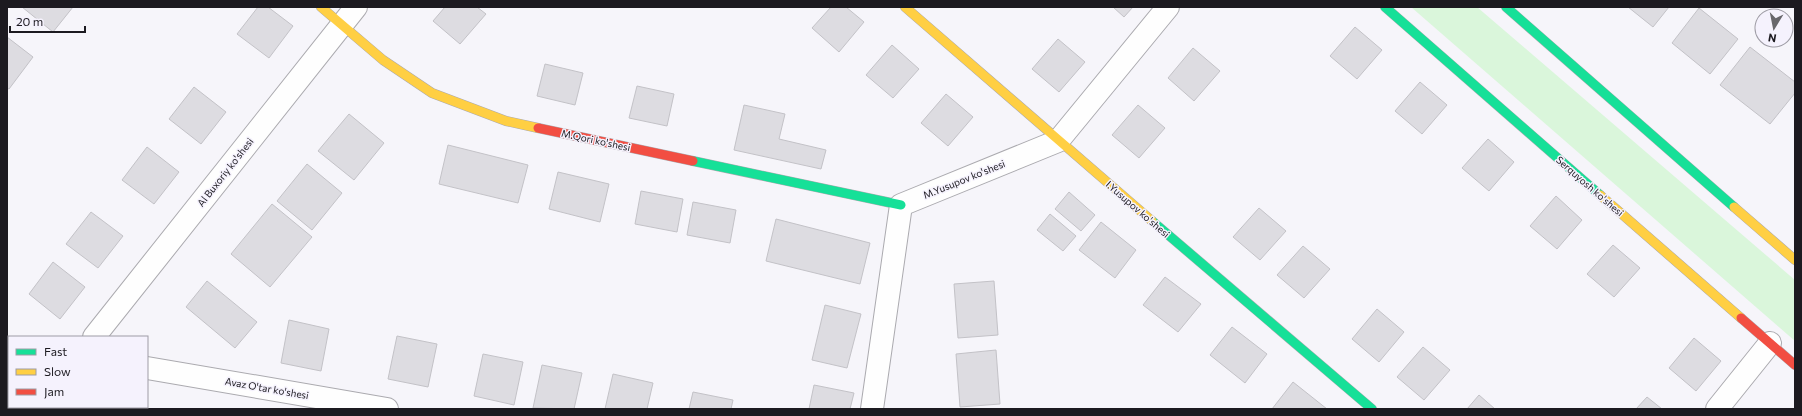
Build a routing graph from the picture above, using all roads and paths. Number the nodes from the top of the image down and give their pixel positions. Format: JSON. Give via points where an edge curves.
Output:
{"nodes":[{"id":1,"x":321,"y":7,"type":"edge"},
{"id":2,"x":356,"y":7,"type":"edge"},
{"id":3,"x":905,"y":7,"type":"edge"},
{"id":4,"x":1168,"y":7,"type":"edge"},
{"id":5,"x":1385,"y":7,"type":"edge"},
{"id":6,"x":1506,"y":7,"type":"edge"},
{"id":7,"x":341,"y":25,"type":"junction"},
{"id":8,"x":1058,"y":141,"type":"junction"},
{"id":9,"x":901,"y":205,"type":"junction"},
{"id":10,"x":1795,"y":260,"type":"edge"},
{"id":11,"x":95,"y":336,"type":"edge"},
{"id":12,"x":1770,"y":343,"type":"junction"},
{"id":13,"x":1795,"y":365,"type":"edge"},
{"id":14,"x":148,"y":368,"type":"edge"},
{"id":15,"x":387,"y":409,"type":"edge"},
{"id":16,"x":872,"y":409,"type":"edge"},
{"id":17,"x":1372,"y":409,"type":"edge"},
{"id":18,"x":1717,"y":409,"type":"edge"}],
"edges":[{"from":1,"to":7,"type":"street","name":"M.Qori ko'shesi"},
{"from":2,"to":7,"type":"street","name":"Al Buxoriy ko'shesi"},
{"from":3,"to":8,"type":"street","name":"I.Yusupov ko'shesi"},
{"from":4,"to":8,"type":"street","name":"M.Yusupov ko'shesi"},
{"from":5,"to":12,"type":"street","name":"Serquyosh ko'shesi"},
{"from":6,"to":10,"type":"street"},
{"from":7,"to":9,"type":"street","name":"M.Qori ko'shesi","via":[[382,60],[432,93],[506,121]]},
{"from":7,"to":11,"type":"street","name":"Al Buxoriy ko'shesi"},
{"from":8,"to":9,"type":"street","name":"M.Yusupov ko'shesi"},
{"from":8,"to":17,"type":"street","name":"I.Yusupov ko'shesi"},
{"from":9,"to":16,"type":"street"},
{"from":12,"to":13,"type":"street","name":"Serquyosh ko'shesi"},
{"from":12,"to":18,"type":"street"},
{"from":14,"to":15,"type":"street","name":"Avaz O'tar ko'shesi"}]}
